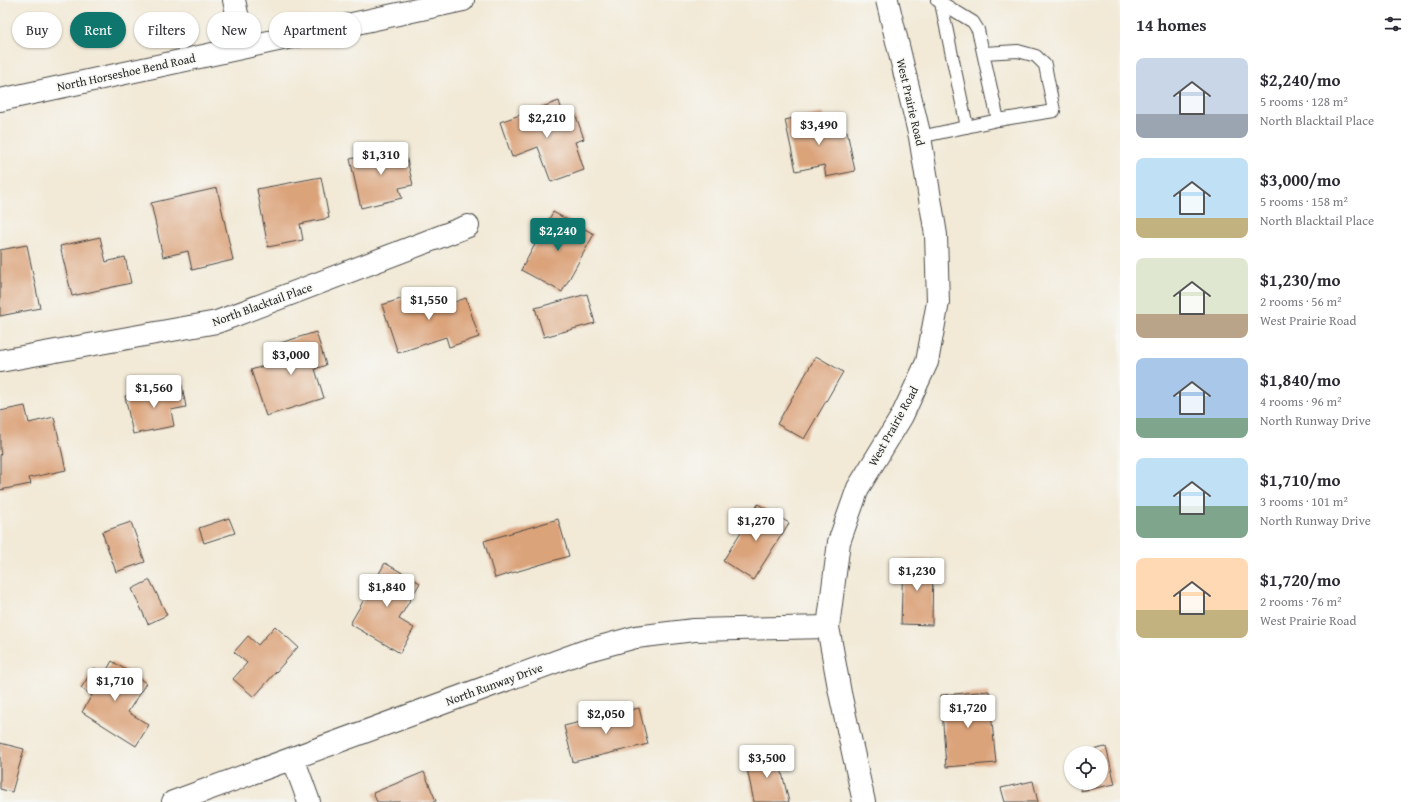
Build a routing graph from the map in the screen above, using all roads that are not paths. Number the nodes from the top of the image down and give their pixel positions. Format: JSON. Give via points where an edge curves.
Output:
{"nodes":[{"id":1,"x":234,"y":0,"type":"edge"},
{"id":2,"x":463,"y":0,"type":"edge"},
{"id":3,"x":887,"y":0,"type":"edge"},
{"id":4,"x":939,"y":1,"type":"edge"},
{"id":5,"x":237,"y":12,"type":"edge"},
{"id":6,"x":261,"y":42,"type":"edge"},
{"id":7,"x":235,"y":48,"type":"edge"},
{"id":8,"x":984,"y":53,"type":"junction"},
{"id":9,"x":0,"y":100,"type":"edge"},
{"id":10,"x":998,"y":120,"type":"junction"},
{"id":11,"x":967,"y":127,"type":"junction"},
{"id":12,"x":920,"y":137,"type":"junction"},
{"id":13,"x":468,"y":226,"type":"dead end"},
{"id":14,"x":0,"y":361,"type":"edge"},
{"id":15,"x":828,"y":627,"type":"junction"},
{"id":16,"x":293,"y":758,"type":"junction"},
{"id":17,"x":173,"y":802,"type":"edge"},
{"id":18,"x":309,"y":802,"type":"edge"},
{"id":19,"x":864,"y":802,"type":"edge"}],
"edges":[{"from":1,"to":5,"type":"street"},
{"from":2,"to":6,"type":"street","name":"North Horseshoe Bend Road"},
{"from":3,"to":12,"type":"street","name":"West Prairie Road"},
{"from":4,"to":8,"type":"lane","via":[[973,22],[978,30]]},
{"from":4,"to":11,"type":"lane"},
{"from":7,"to":9,"type":"street","name":"North Horseshoe Bend Road"},
{"from":8,"to":10,"type":"lane"},
{"from":8,"to":10,"type":"lane","via":[[1018,51],[1036,56],[1045,65],[1054,111]]},
{"from":10,"to":11,"type":"lane"},
{"from":11,"to":12,"type":"lane"},
{"from":12,"to":15,"type":"street","name":"West Prairie Road","via":[[936,235],[938,302],[927,362],[902,416],[858,488],[839,542]]},
{"from":13,"to":14,"type":"street","name":"North Blacktail Place","via":[[217,322]]},
{"from":15,"to":16,"type":"street","name":"North Runway Drive","via":[[694,630],[636,637],[585,651]]},
{"from":15,"to":19,"type":"street","name":"West Prairie Road"},
{"from":16,"to":17,"type":"street","name":"North Runway Drive"},
{"from":16,"to":18,"type":"street"}]}
